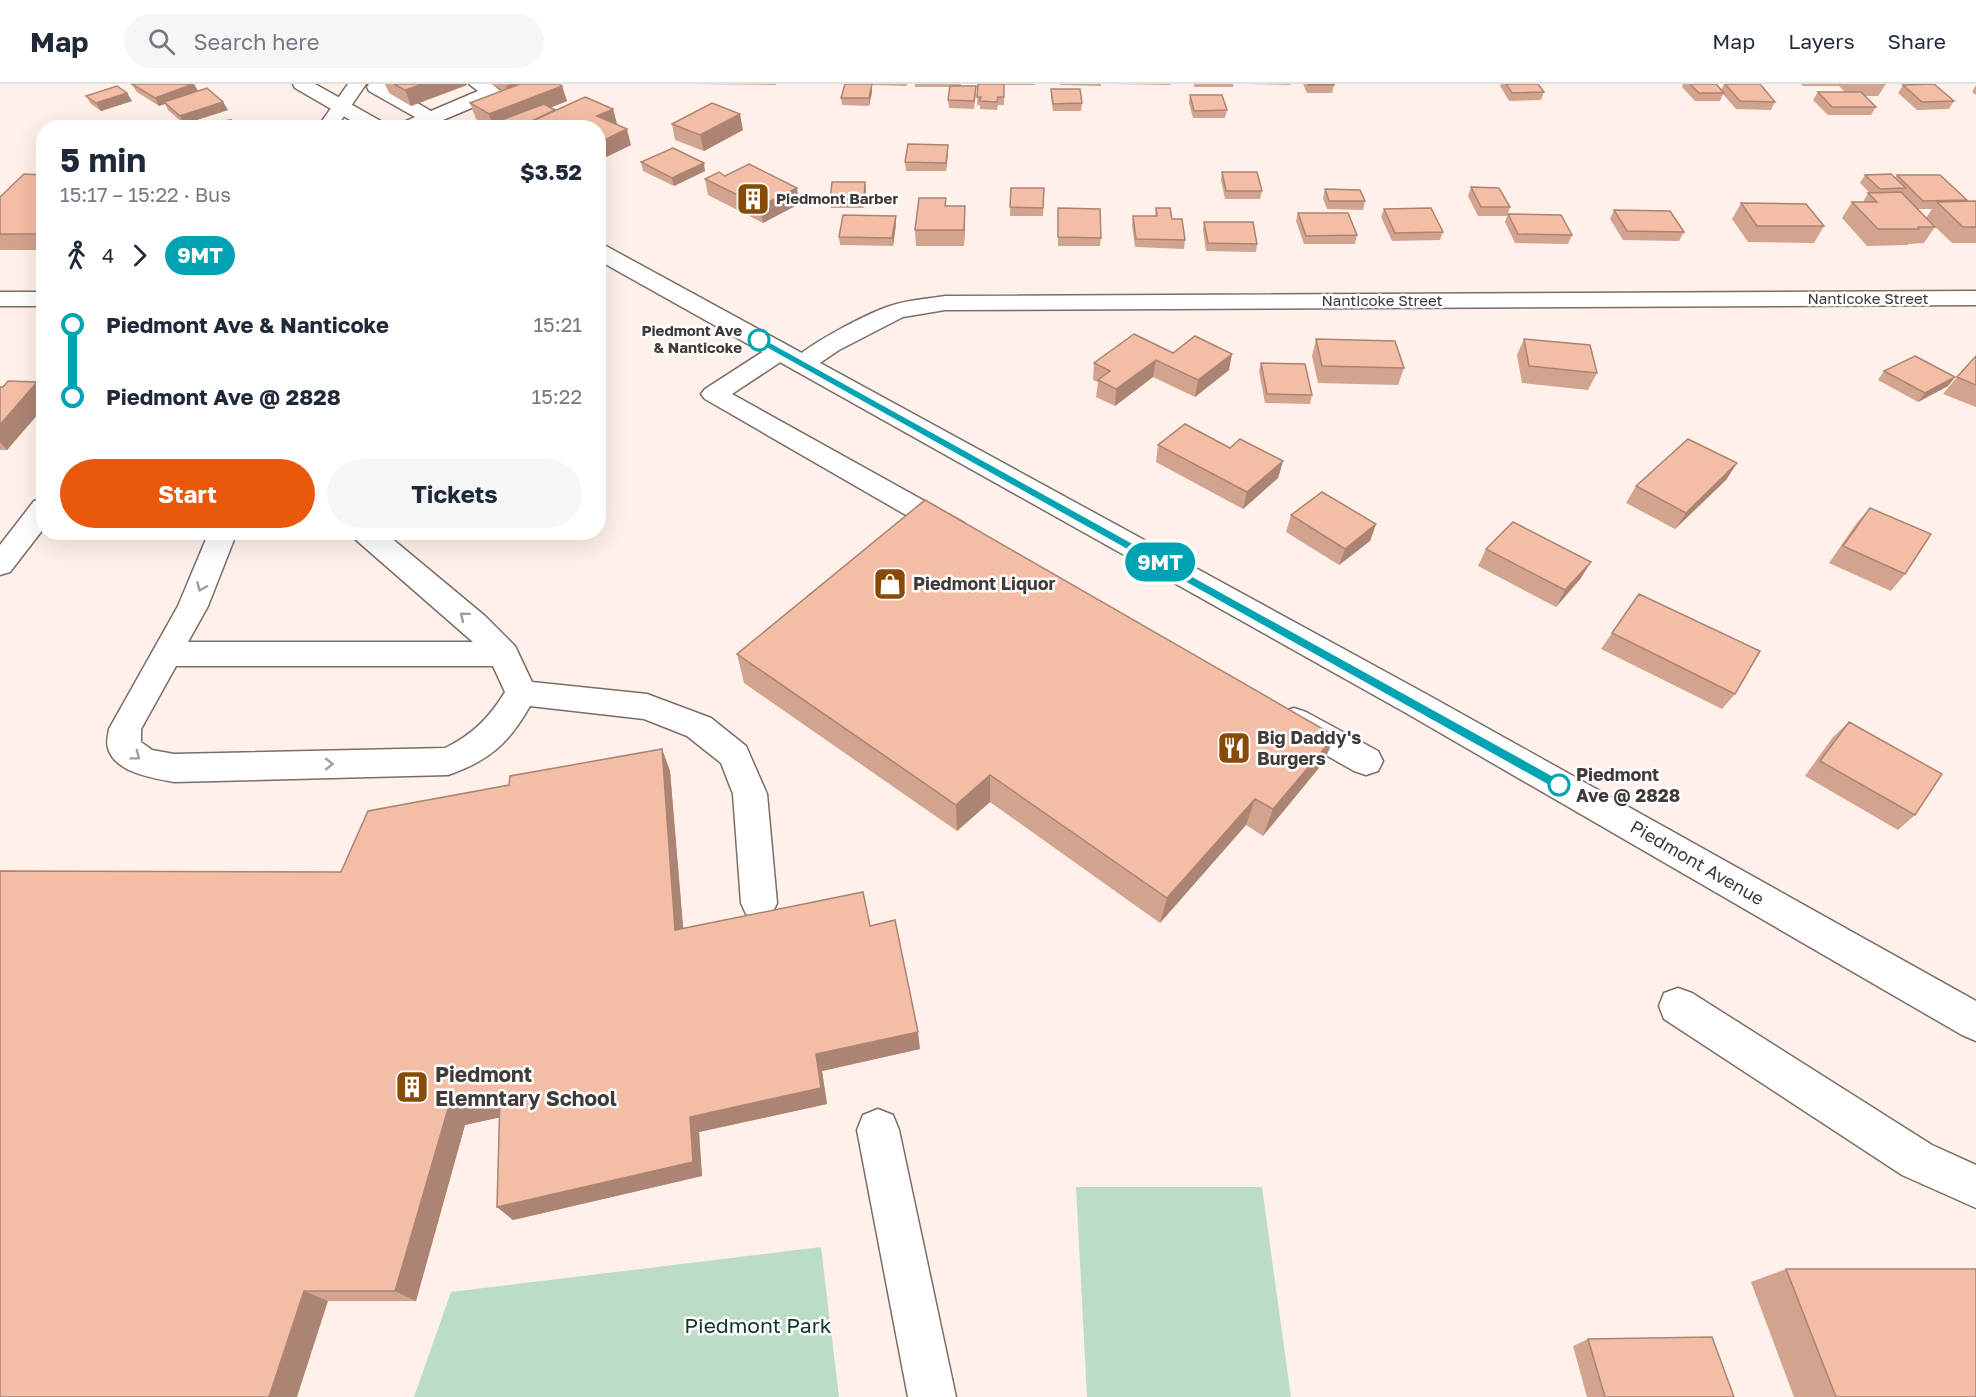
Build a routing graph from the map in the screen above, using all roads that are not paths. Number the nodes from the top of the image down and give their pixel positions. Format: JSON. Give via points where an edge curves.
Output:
{"nodes":[{"id":1,"x":302,"y":84,"type":"edge"},
{"id":2,"x":357,"y":84,"type":"edge"},
{"id":3,"x":383,"y":84,"type":"edge"},
{"id":4,"x":478,"y":84,"type":"edge"},
{"id":5,"x":438,"y":94,"type":"dead end"},
{"id":6,"x":341,"y":106,"type":"junction"},
{"id":7,"x":460,"y":106,"type":"junction"},
{"id":8,"x":430,"y":118,"type":"junction"},
{"id":9,"x":331,"y":120,"type":"edge"},
{"id":10,"x":365,"y":120,"type":"edge"},
{"id":11,"x":425,"y":120,"type":"edge"},
{"id":12,"x":606,"y":254,"type":"edge"},
{"id":13,"x":1976,"y":298,"type":"edge"},
{"id":14,"x":0,"y":299,"type":"edge"},
{"id":15,"x":36,"y":299,"type":"edge"},
{"id":16,"x":790,"y":358,"type":"junction"},
{"id":17,"x":36,"y":518,"type":"edge"},
{"id":18,"x":221,"y":540,"type":"edge"},
{"id":19,"x":374,"y":540,"type":"edge"},
{"id":20,"x":976,"y":542,"type":"edge"},
{"id":21,"x":0,"y":565,"type":"edge"},
{"id":22,"x":166,"y":654,"type":"junction"},
{"id":23,"x":504,"y":654,"type":"junction"},
{"id":24,"x":521,"y":693,"type":"junction"},
{"id":25,"x":1274,"y":709,"type":"edge"},
{"id":26,"x":1366,"y":761,"type":"dead end"},
{"id":27,"x":759,"y":903,"type":"dead end"},
{"id":28,"x":1678,"y":1006,"type":"dead end"},
{"id":29,"x":1976,"y":1022,"type":"edge"},
{"id":30,"x":878,"y":1130,"type":"dead end"},
{"id":31,"x":1976,"y":1187,"type":"edge"},
{"id":32,"x":932,"y":1397,"type":"edge"}],
"edges":[{"from":1,"to":6,"type":"main road"},
{"from":2,"to":6,"type":"main road"},
{"from":3,"to":8,"type":"main road","via":[[376,87]]},
{"from":4,"to":7,"type":"main road","via":[[493,92]]},
{"from":5,"to":7,"type":"main road"},
{"from":6,"to":9,"type":"main road"},
{"from":6,"to":10,"type":"main road"},
{"from":7,"to":8,"type":"main road"},
{"from":8,"to":11,"type":"main road"},
{"from":12,"to":16,"type":"main road","name":"Piedmont Avenue"},
{"from":13,"to":16,"type":"main road","name":"Nanticoke Street","via":[[945,303],[897,311],[830,345]]},
{"from":14,"to":15,"type":"main road"},
{"from":16,"to":20,"type":"main road","name":"Nanticoke Street","via":[[714,394]]},
{"from":16,"to":29,"type":"main road","name":"Piedmont Avenue","via":[[1417,704]]},
{"from":17,"to":21,"type":"main road"},
{"from":18,"to":22,"type":"main road","one_way":true,"via":[[193,606]]},
{"from":23,"to":19,"type":"main road","one_way":true},
{"from":22,"to":23,"type":"main road"},
{"from":22,"to":24,"type":"main road","one_way":true,"via":[[124,729],[124,747],[143,762],[174,768],[448,761],[477,748],[501,728]]},
{"from":23,"to":24,"type":"main road"},
{"from":24,"to":27,"type":"main road","via":[[647,707],[699,727],[734,755],[750,794]]},
{"from":25,"to":26,"type":"main road"},
{"from":28,"to":31,"type":"main road","via":[[1917,1160]]},
{"from":30,"to":32,"type":"main road"}]}
